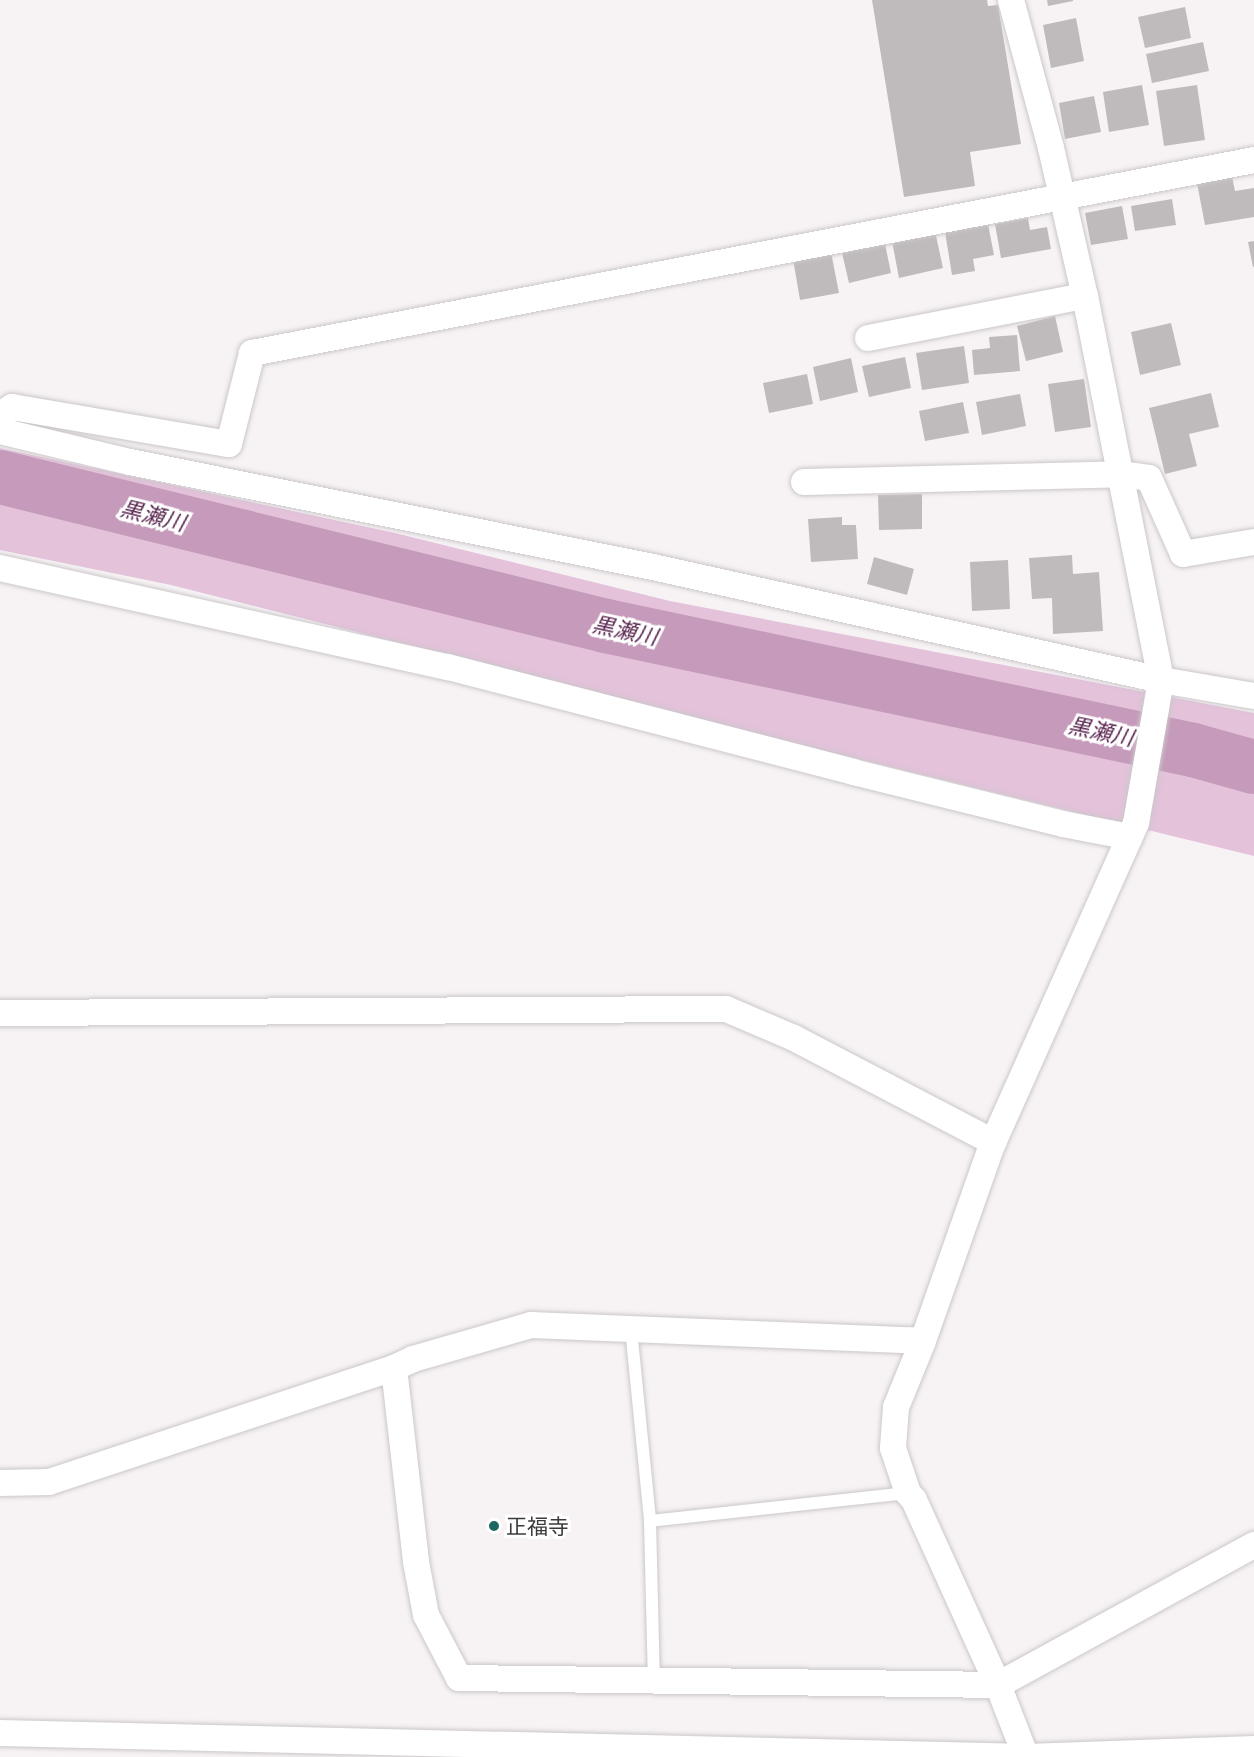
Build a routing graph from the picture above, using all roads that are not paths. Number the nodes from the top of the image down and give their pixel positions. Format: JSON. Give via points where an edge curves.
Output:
{"nodes":[{"id":1,"x":1011,"y":0,"type":"edge"},
{"id":2,"x":1254,"y":160,"type":"edge"},
{"id":3,"x":1062,"y":196,"type":"junction"},
{"id":4,"x":1085,"y":296,"type":"junction"},
{"id":5,"x":868,"y":338,"type":"dead end"},
{"id":6,"x":0,"y":416,"type":"edge"},
{"id":7,"x":0,"y":431,"type":"edge"},
{"id":8,"x":1122,"y":474,"type":"junction"},
{"id":9,"x":804,"y":482,"type":"dead end"},
{"id":10,"x":1254,"y":542,"type":"edge"},
{"id":11,"x":0,"y":567,"type":"edge"},
{"id":12,"x":1160,"y":684,"type":"junction"},
{"id":13,"x":1254,"y":696,"type":"edge"},
{"id":14,"x":1133,"y":830,"type":"junction"},
{"id":15,"x":0,"y":1013,"type":"edge"},
{"id":16,"x":993,"y":1142,"type":"junction"},
{"id":17,"x":631,"y":1329,"type":"junction"},
{"id":18,"x":923,"y":1341,"type":"junction"},
{"id":19,"x":394,"y":1368,"type":"junction"},
{"id":20,"x":0,"y":1483,"type":"edge"},
{"id":21,"x":908,"y":1492,"type":"junction"},
{"id":22,"x":650,"y":1521,"type":"junction"},
{"id":23,"x":1254,"y":1545,"type":"edge"},
{"id":24,"x":654,"y":1683,"type":"junction"},
{"id":25,"x":998,"y":1686,"type":"junction"},
{"id":26,"x":0,"y":1733,"type":"edge"},
{"id":27,"x":1254,"y":1749,"type":"edge"},
{"id":28,"x":1026,"y":1757,"type":"edge"}],
"edges":[{"from":1,"to":3,"type":"street"},
{"from":2,"to":3,"type":"street"},
{"from":3,"to":4,"type":"street"},
{"from":3,"to":6,"type":"street","via":[[252,353],[229,444],[12,407]]},
{"from":4,"to":5,"type":"street"},
{"from":4,"to":8,"type":"street"},
{"from":7,"to":12,"type":"street","via":[[130,462],[653,567]]},
{"from":8,"to":9,"type":"street"},
{"from":8,"to":10,"type":"street","via":[[1149,478],[1183,554]]},
{"from":8,"to":12,"type":"street"},
{"from":11,"to":14,"type":"street","via":[[448,667],[997,808]]},
{"from":12,"to":13,"type":"street"},
{"from":12,"to":14,"type":"street"},
{"from":14,"to":16,"type":"street"},
{"from":15,"to":16,"type":"street","via":[[726,1009],[794,1038]]},
{"from":16,"to":18,"type":"street"},
{"from":17,"to":18,"type":"street"},
{"from":17,"to":19,"type":"street","via":[[531,1325]]},
{"from":17,"to":22,"type":"lane"},
{"from":18,"to":21,"type":"street","via":[[896,1407],[893,1448]]},
{"from":19,"to":20,"type":"street","via":[[49,1482]]},
{"from":19,"to":24,"type":"street","via":[[416,1562],[426,1616],[459,1678]]},
{"from":21,"to":22,"type":"lane"},
{"from":21,"to":25,"type":"street"},
{"from":22,"to":24,"type":"lane"},
{"from":23,"to":25,"type":"street"},
{"from":24,"to":25,"type":"street"},
{"from":25,"to":28,"type":"street"},
{"from":26,"to":28,"type":"street"},
{"from":27,"to":28,"type":"street"}]}
